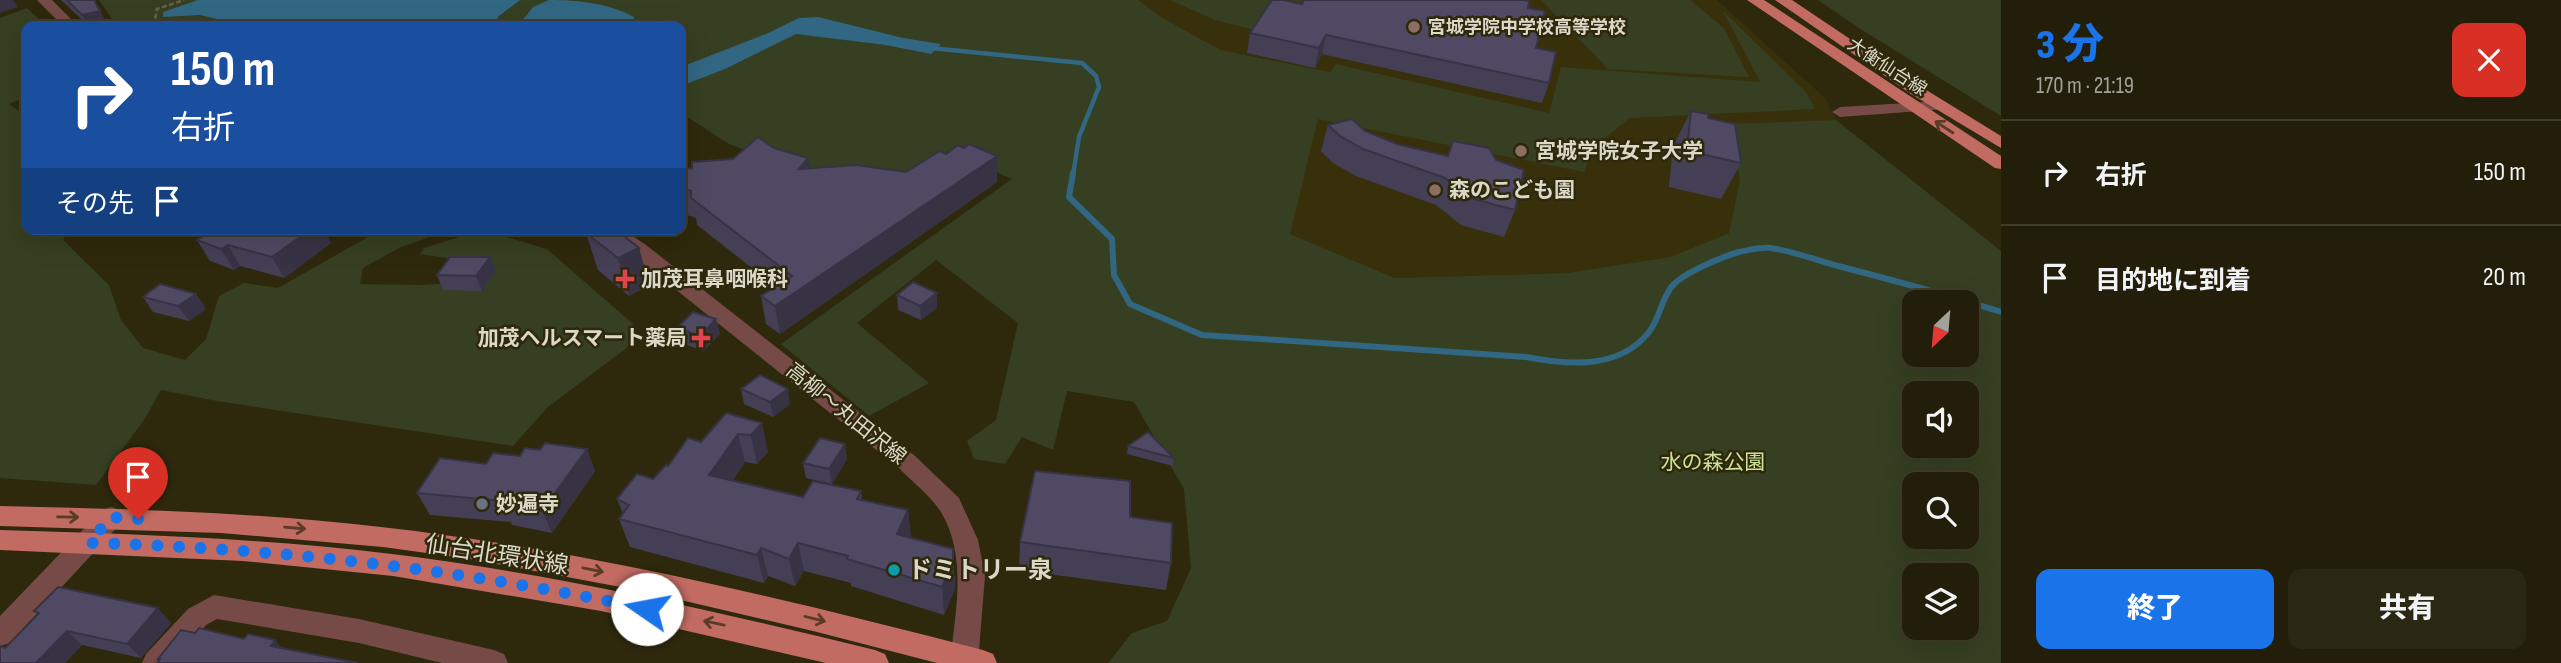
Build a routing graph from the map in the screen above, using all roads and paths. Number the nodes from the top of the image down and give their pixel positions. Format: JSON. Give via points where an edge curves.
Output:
{"nodes":[{"id":1,"x":44,"y":0,"type":"edge"},
{"id":2,"x":184,"y":0,"type":"edge"},
{"id":3,"x":1754,"y":0,"type":"edge"},
{"id":4,"x":1782,"y":0,"type":"edge"},
{"id":5,"x":66,"y":21,"type":"edge"},
{"id":6,"x":155,"y":21,"type":"edge"},
{"id":7,"x":1941,"y":106,"type":"junction"},
{"id":8,"x":1915,"y":109,"type":"junction"},
{"id":9,"x":1840,"y":112,"type":"dead end"},
{"id":10,"x":2001,"y":143,"type":"edge"},
{"id":11,"x":2001,"y":164,"type":"edge"},
{"id":12,"x":618,"y":235,"type":"edge"},
{"id":13,"x":0,"y":516,"type":"edge"},
{"id":14,"x":111,"y":517,"type":"junction"},
{"id":15,"x":0,"y":540,"type":"edge"},
{"id":16,"x":89,"y":543,"type":"junction"},
{"id":17,"x":0,"y":634,"type":"edge"},
{"id":18,"x":971,"y":661,"type":"edge"},
{"id":19,"x":156,"y":663,"type":"edge"},
{"id":20,"x":494,"y":663,"type":"edge"},
{"id":21,"x":875,"y":663,"type":"edge"}],
"edges":[{"from":1,"to":5,"type":"street"},
{"from":2,"to":6,"type":"path","via":[[157,9]]},
{"from":3,"to":8,"type":"main road","name":"大衡仙台線"},
{"from":4,"to":7,"type":"main road","name":"大衡仙台線"},
{"from":7,"to":8,"type":"street"},
{"from":7,"to":10,"type":"main road","name":"大衡仙台線"},
{"from":8,"to":9,"type":"street"},
{"from":11,"to":8,"type":"main road","name":"大衡仙台線","one_way":true},
{"from":12,"to":18,"type":"street","name":"高柳～丸田沢線","via":[[907,462],[950,505],[972,576]]},
{"from":13,"to":14,"type":"main road","name":"仙台北環状線","one_way":true},
{"from":14,"to":16,"type":"street"},
{"from":14,"to":18,"type":"main road","name":"仙台北環状線","one_way":true,"via":[[296,528],[556,563],[759,604]]},
{"from":15,"to":16,"type":"main road","name":"仙台北環状線"},
{"from":16,"to":17,"type":"street"},
{"from":21,"to":16,"type":"main road","name":"仙台北環状線","one_way":true,"via":[[601,599],[428,571],[187,545]]},
{"from":19,"to":20,"type":"street","via":[[197,617],[214,607],[359,631]]}]}
